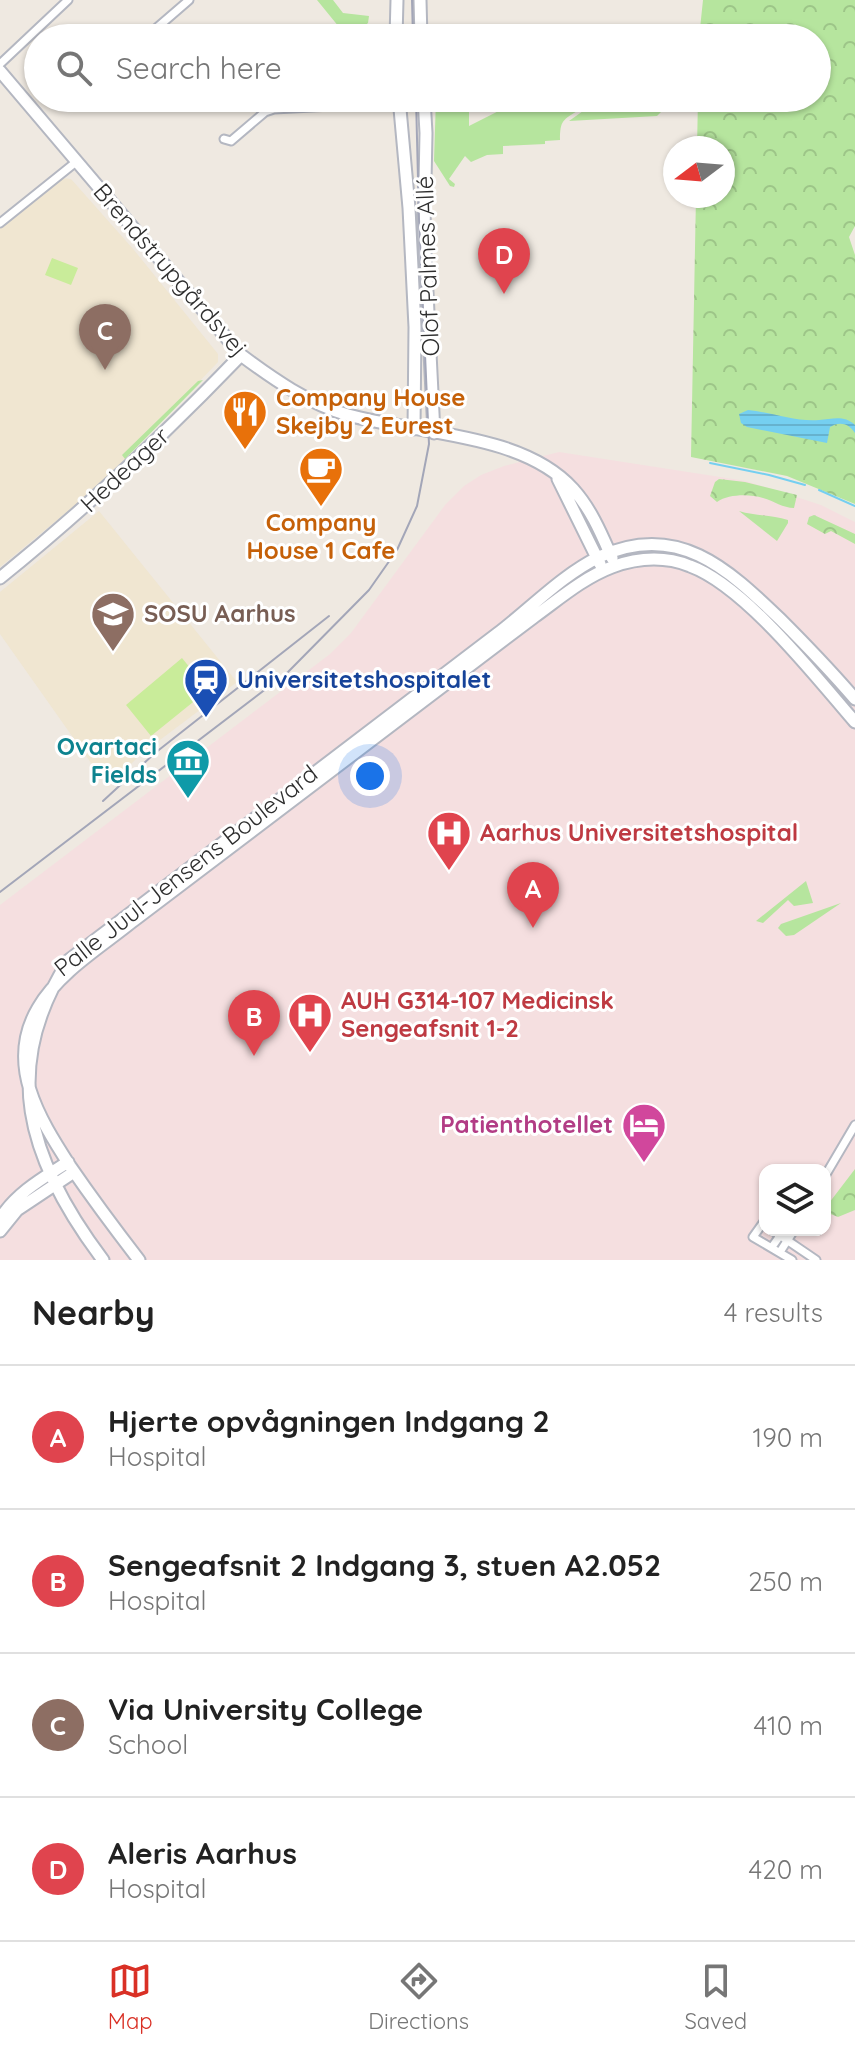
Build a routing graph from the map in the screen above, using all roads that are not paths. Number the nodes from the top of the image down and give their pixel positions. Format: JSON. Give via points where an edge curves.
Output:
{"nodes":[{"id":1,"x":68,"y":0,"type":"edge"},
{"id":2,"x":189,"y":0,"type":"edge"},
{"id":3,"x":397,"y":0,"type":"edge"},
{"id":4,"x":420,"y":0,"type":"edge"},
{"id":5,"x":42,"y":24,"type":"edge"},
{"id":6,"x":161,"y":24,"type":"edge"},
{"id":7,"x":396,"y":24,"type":"edge"},
{"id":8,"x":421,"y":24,"type":"edge"},
{"id":9,"x":24,"y":41,"type":"edge"},
{"id":10,"x":0,"y":64,"type":"edge"},
{"id":11,"x":0,"y":71,"type":"edge"},
{"id":12,"x":24,"y":100,"type":"edge"},
{"id":13,"x":34,"y":112,"type":"edge"},
{"id":14,"x":265,"y":112,"type":"edge"},
{"id":15,"x":400,"y":112,"type":"edge"},
{"id":16,"x":425,"y":112,"type":"edge"},
{"id":17,"x":224,"y":139,"type":"dead end"},
{"id":18,"x":76,"y":162,"type":"junction"},
{"id":19,"x":0,"y":223,"type":"edge"},
{"id":20,"x":241,"y":355,"type":"junction"},
{"id":21,"x":414,"y":429,"type":"junction"},
{"id":22,"x":434,"y":433,"type":"junction"},
{"id":23,"x":556,"y":475,"type":"junction"},
{"id":24,"x":605,"y":560,"type":"junction"},
{"id":25,"x":0,"y":578,"type":"edge"},
{"id":26,"x":855,"y":699,"type":"edge"},
{"id":27,"x":855,"y":722,"type":"edge"},
{"id":28,"x":32,"y":994,"type":"dead end"},
{"id":29,"x":855,"y":1125,"type":"edge"},
{"id":30,"x":834,"y":1158,"type":"junction"},
{"id":31,"x":32,"y":1159,"type":"dead end"},
{"id":32,"x":830,"y":1164,"type":"edge"},
{"id":33,"x":831,"y":1164,"type":"edge"},
{"id":34,"x":71,"y":1167,"type":"junction"},
{"id":35,"x":48,"y":1182,"type":"junction"},
{"id":36,"x":0,"y":1219,"type":"edge"},
{"id":37,"x":759,"y":1229,"type":"edge"},
{"id":38,"x":0,"y":1231,"type":"edge"},
{"id":39,"x":783,"y":1236,"type":"edge"},
{"id":40,"x":785,"y":1236,"type":"edge"},
{"id":41,"x":776,"y":1249,"type":"junction"},
{"id":42,"x":103,"y":1260,"type":"edge"},
{"id":43,"x":139,"y":1260,"type":"edge"},
{"id":44,"x":792,"y":1260,"type":"edge"},
{"id":45,"x":816,"y":1260,"type":"edge"}],
"edges":[{"from":1,"to":5,"type":"street"},
{"from":2,"to":6,"type":"street"},
{"from":3,"to":7,"type":"street"},
{"from":4,"to":8,"type":"street"},
{"from":9,"to":10,"type":"street"},
{"from":11,"to":12,"type":"street","name":"Brendstrupgårdsvej"},
{"from":13,"to":18,"type":"street","name":"Brendstrupgårdsvej"},
{"from":14,"to":17,"type":"street","via":[[231,141]]},
{"from":15,"to":21,"type":"street","name":"Olof Palmes Allé","via":[[415,327]]},
{"from":16,"to":22,"type":"street","name":"Olof Palmes Allé","via":[[424,232]]},
{"from":18,"to":19,"type":"street"},
{"from":18,"to":20,"type":"street","name":"Brendstrupgårdsvej"},
{"from":20,"to":21,"type":"street","name":"Brendstrupgårdsvej","via":[[319,404]]},
{"from":20,"to":25,"type":"street","name":"Hedeager","via":[[115,481]]},
{"from":21,"to":22,"type":"street","name":"Brendstrupgårdsvej"},
{"from":22,"to":23,"type":"street","name":"Brendstrupgårdsvej","via":[[502,446]]},
{"from":23,"to":24,"type":"street"},
{"from":23,"to":24,"type":"street","name":"Brendstrupgårdsvej","via":[[575,491],[597,525]]},
{"from":24,"to":26,"type":"street","name":"Palle Juul-Jensens Boulevard","via":[[640,545],[659,545],[714,561],[750,590]]},
{"from":24,"to":27,"type":"street","name":"Palle Juul-Jensens Boulevard","via":[[675,561],[701,570],[791,648]]},
{"from":24,"to":28,"type":"street","name":"Palle Juul-Jensens Boulevard","via":[[556,585],[69,960]]},
{"from":24,"to":34,"type":"street","name":"Palle Juul-Jensens Boulevard","via":[[133,921],[46,996],[25,1039],[24,1067],[37,1111]]},
{"from":29,"to":30,"type":"street"},
{"from":30,"to":32,"type":"street"},
{"from":30,"to":33,"type":"street"},
{"from":31,"to":35,"type":"street"},
{"from":34,"to":35,"type":"street"},
{"from":34,"to":43,"type":"street","name":"Palle Juul-Jensens Boulevard"},
{"from":35,"to":36,"type":"street","via":[[15,1200]]},
{"from":35,"to":38,"type":"street"},
{"from":35,"to":42,"type":"street"},
{"from":37,"to":41,"type":"street","via":[[753,1237]]},
{"from":39,"to":41,"type":"street"},
{"from":40,"to":45,"type":"street"},
{"from":41,"to":44,"type":"street"}]}
